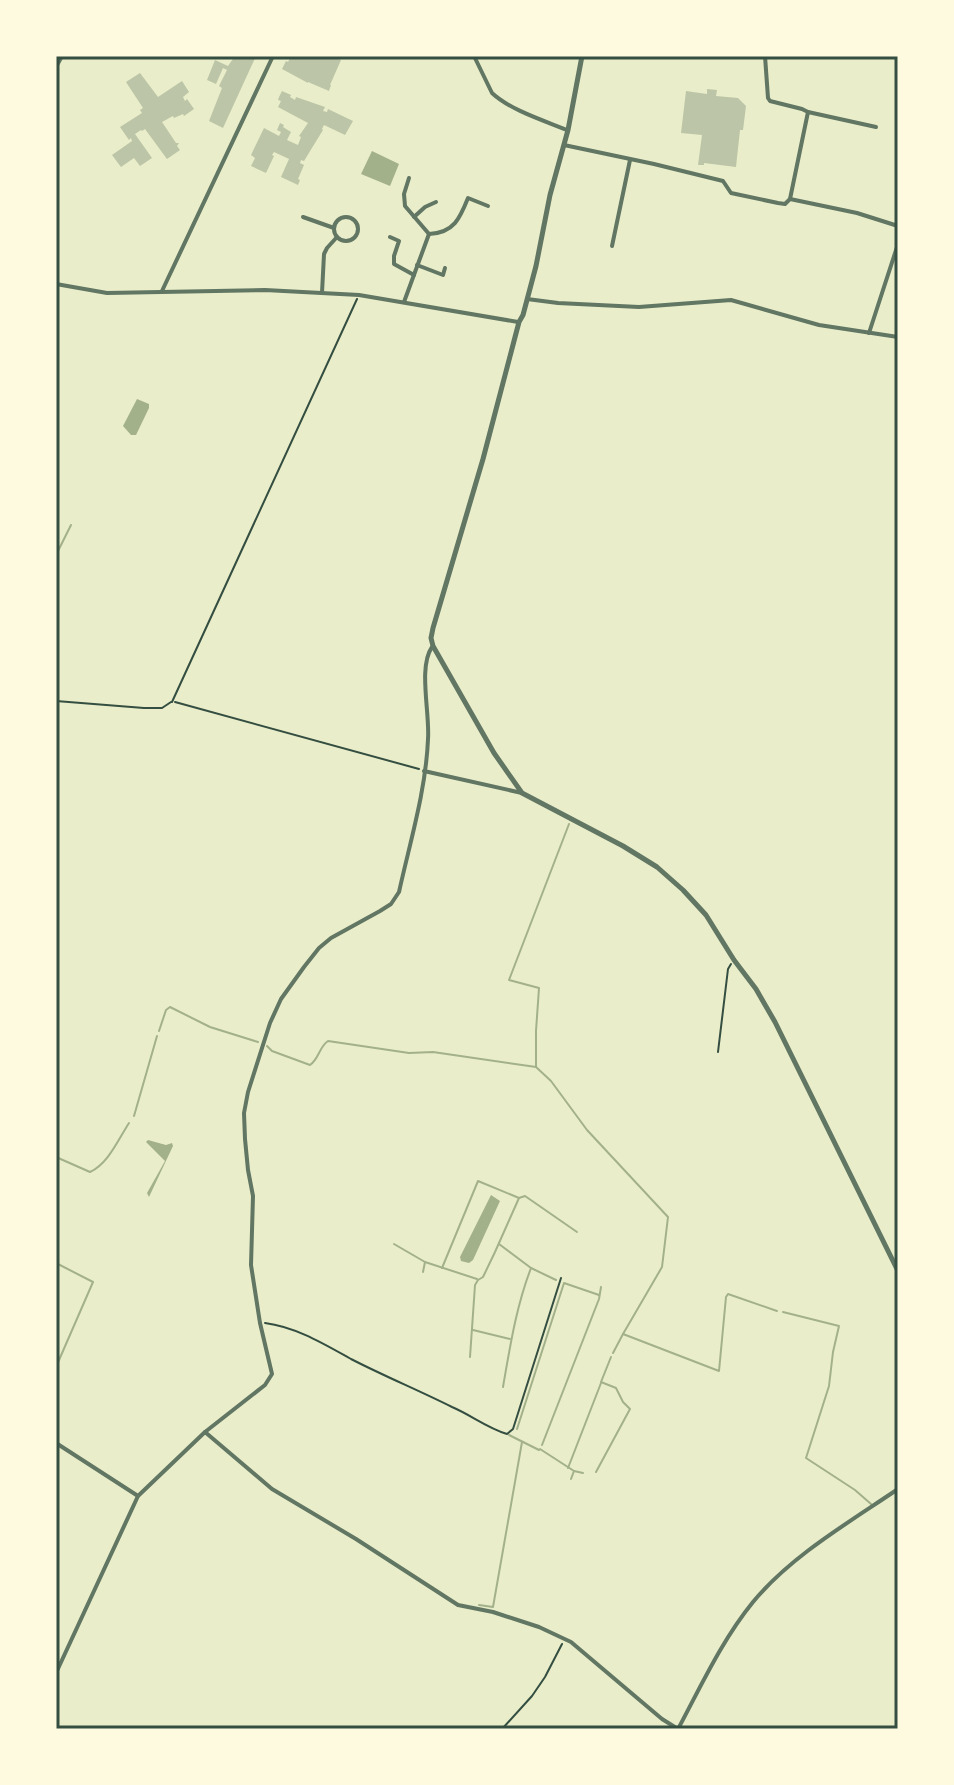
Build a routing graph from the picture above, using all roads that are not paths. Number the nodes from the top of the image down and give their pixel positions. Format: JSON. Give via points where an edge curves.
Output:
{"nodes":[{"id":1,"x":62,"y":56,"type":"edge"},
{"id":2,"x":273,"y":56,"type":"edge"},
{"id":3,"x":474,"y":56,"type":"edge"},
{"id":4,"x":582,"y":56,"type":"edge"},
{"id":5,"x":765,"y":56,"type":"edge"},
{"id":6,"x":56,"y":67,"type":"edge"},
{"id":7,"x":808,"y":112,"type":"junction"},
{"id":8,"x":876,"y":127,"type":"dead end"},
{"id":9,"x":568,"y":130,"type":"junction"},
{"id":10,"x":564,"y":145,"type":"junction"},
{"id":11,"x":630,"y":160,"type":"junction"},
{"id":12,"x":409,"y":178,"type":"dead end"},
{"id":13,"x":790,"y":199,"type":"junction"},
{"id":14,"x":436,"y":202,"type":"dead end"},
{"id":15,"x":488,"y":206,"type":"dead end"},
{"id":16,"x":303,"y":217,"type":"dead end"},
{"id":17,"x":414,"y":217,"type":"junction"},
{"id":18,"x":898,"y":226,"type":"edge"},
{"id":19,"x":334,"y":228,"type":"junction"},
{"id":20,"x":429,"y":234,"type":"junction"},
{"id":21,"x":337,"y":237,"type":"junction"},
{"id":22,"x":390,"y":237,"type":"dead end"},
{"id":23,"x":898,"y":244,"type":"edge"},
{"id":24,"x":612,"y":246,"type":"dead end"},
{"id":25,"x":417,"y":265,"type":"junction"},
{"id":26,"x":414,"y":275,"type":"junction"},
{"id":27,"x":441,"y":281,"type":"dead end"},
{"id":28,"x":56,"y":284,"type":"edge"},
{"id":29,"x":162,"y":291,"type":"junction"},
{"id":30,"x":322,"y":293,"type":"junction"},
{"id":31,"x":527,"y":299,"type":"junction"},
{"id":32,"x":404,"y":302,"type":"junction"},
{"id":33,"x":519,"y":322,"type":"junction"},
{"id":34,"x":869,"y":333,"type":"junction"},
{"id":35,"x":898,"y":337,"type":"edge"},
{"id":36,"x":433,"y":646,"type":"junction"},
{"id":37,"x":424,"y":771,"type":"junction"},
{"id":38,"x":522,"y":793,"type":"junction"},
{"id":39,"x":898,"y":1271,"type":"edge"},
{"id":40,"x":205,"y":1432,"type":"junction"},
{"id":41,"x":56,"y":1443,"type":"edge"},
{"id":42,"x":898,"y":1489,"type":"edge"},
{"id":43,"x":138,"y":1496,"type":"junction"},
{"id":44,"x":56,"y":1673,"type":"edge"},
{"id":45,"x":678,"y":1729,"type":"edge"}],
"edges":[{"from":1,"to":6,"type":"street"},
{"from":2,"to":29,"type":"street"},
{"from":3,"to":9,"type":"street","via":[[497,98]]},
{"from":4,"to":9,"type":"street"},
{"from":5,"to":7,"type":"street","via":[[770,101]]},
{"from":7,"to":8,"type":"street"},
{"from":7,"to":13,"type":"street"},
{"from":9,"to":10,"type":"street"},
{"from":10,"to":11,"type":"street"},
{"from":10,"to":31,"type":"street"},
{"from":11,"to":13,"type":"street","via":[[723,181],[731,193],[785,204]]},
{"from":11,"to":24,"type":"street"},
{"from":12,"to":17,"type":"street","via":[[404,200]]},
{"from":13,"to":18,"type":"street"},
{"from":14,"to":17,"type":"street"},
{"from":15,"to":20,"type":"street","via":[[468,198],[456,223]]},
{"from":16,"to":19,"type":"street"},
{"from":17,"to":20,"type":"street"},
{"from":19,"to":21,"type":"street"},
{"from":19,"to":21,"type":"street","via":[[344,218],[357,224],[353,239]]},
{"from":20,"to":25,"type":"street"},
{"from":21,"to":30,"type":"street","via":[[324,254]]},
{"from":22,"to":26,"type":"street","via":[[401,242],[394,264]]},
{"from":23,"to":34,"type":"street"},
{"from":25,"to":26,"type":"street"},
{"from":25,"to":27,"type":"street","via":[[444,272]]},
{"from":26,"to":32,"type":"street"},
{"from":28,"to":29,"type":"street","via":[[107,293]]},
{"from":29,"to":30,"type":"street"},
{"from":30,"to":32,"type":"street"},
{"from":31,"to":33,"type":"street"},
{"from":31,"to":34,"type":"street","via":[[639,307],[731,300]]},
{"from":32,"to":33,"type":"street"},
{"from":33,"to":36,"type":"street","via":[[433,628]]},
{"from":34,"to":35,"type":"street"},
{"from":36,"to":37,"type":"street","via":[[427,661],[429,735]]},
{"from":36,"to":38,"type":"street"},
{"from":37,"to":38,"type":"street"},
{"from":37,"to":40,"type":"street","via":[[399,892],[391,904],[319,948],[270,1023],[244,1113],[253,1196],[251,1265],[271,1366],[269,1380]]},
{"from":38,"to":39,"type":"street","via":[[657,867],[706,915],[775,1022]]},
{"from":40,"to":43,"type":"street"},
{"from":40,"to":45,"type":"street","via":[[272,1489],[458,1605],[539,1627],[571,1642]]},
{"from":41,"to":43,"type":"street"},
{"from":42,"to":45,"type":"street","via":[[767,1587],[732,1632]]},
{"from":43,"to":44,"type":"street"}]}
